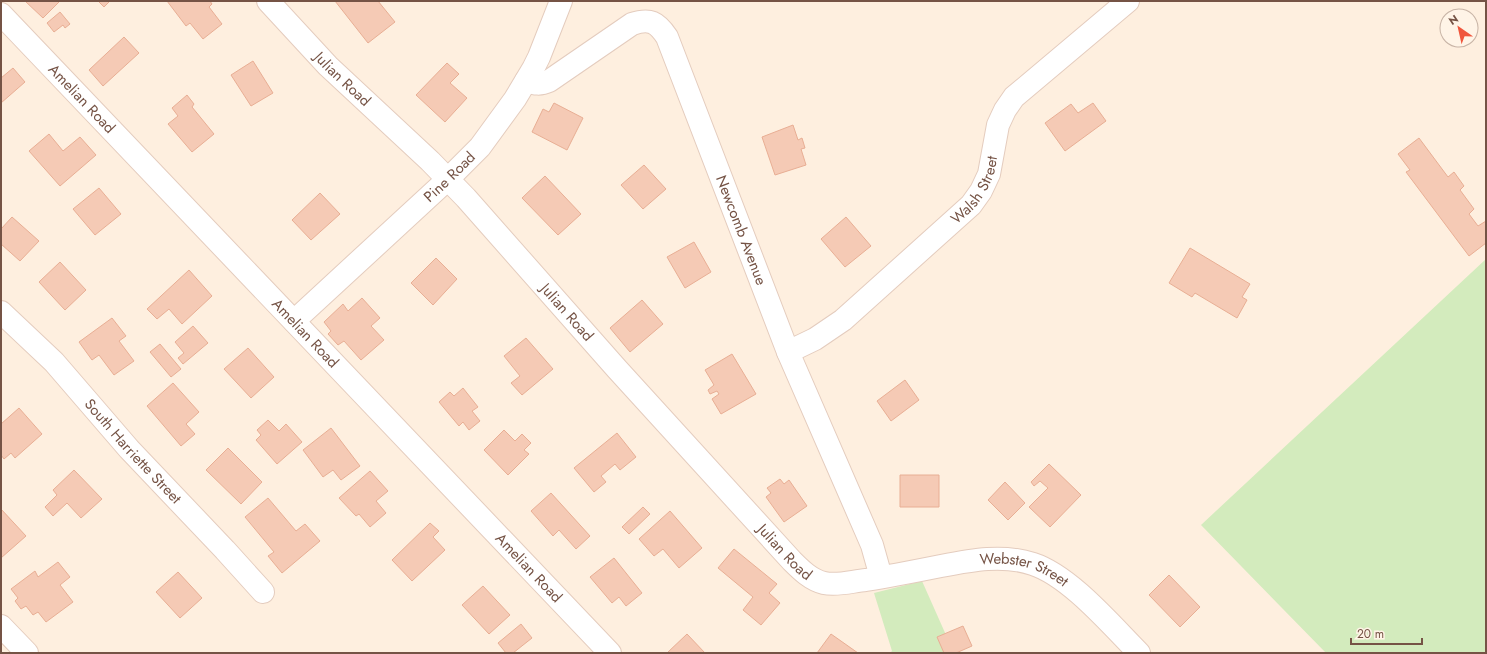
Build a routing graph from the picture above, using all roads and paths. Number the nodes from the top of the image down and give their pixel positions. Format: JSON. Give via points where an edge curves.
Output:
{"nodes":[{"id":1,"x":268,"y":1,"type":"edge"},
{"id":2,"x":560,"y":1,"type":"edge"},
{"id":3,"x":1128,"y":1,"type":"edge"},
{"id":4,"x":1,"y":14,"type":"edge"},
{"id":5,"x":526,"y":82,"type":"junction"},
{"id":6,"x":448,"y":179,"type":"junction"},
{"id":7,"x":1,"y":312,"type":"edge"},
{"id":8,"x":294,"y":321,"type":"junction"},
{"id":9,"x":788,"y":352,"type":"junction"},
{"id":10,"x":881,"y":577,"type":"junction"},
{"id":11,"x":263,"y":592,"type":"dead end"},
{"id":12,"x":1,"y":626,"type":"edge"},
{"id":13,"x":27,"y":653,"type":"edge"},
{"id":14,"x":610,"y":653,"type":"edge"},
{"id":15,"x":1139,"y":653,"type":"edge"}],
"edges":[{"from":1,"to":6,"type":"street","name":"Julian Road","via":[[328,66]]},
{"from":2,"to":5,"type":"street","name":"Pine Road","via":[[539,57]]},
{"from":3,"to":9,"type":"street","name":"Walsh Street","via":[[1014,97],[998,125],[989,174],[971,205],[843,320],[815,339]]},
{"from":4,"to":8,"type":"street","name":"Amelian Road"},
{"from":5,"to":6,"type":"street","name":"Pine Road","via":[[492,132]]},
{"from":5,"to":9,"type":"street","name":"Newcomb Avenue","via":[[542,84],[549,81],[632,24],[642,20],[661,28],[667,37]]},
{"from":6,"to":8,"type":"street","name":"Pine Road"},
{"from":6,"to":10,"type":"street","name":"Julian Road","via":[[797,566],[812,578],[824,583],[837,584]]},
{"from":7,"to":11,"type":"street","name":"South Harriette Street","via":[[54,362],[129,449]]},
{"from":8,"to":14,"type":"street","name":"Amelian Road"},
{"from":9,"to":10,"type":"street","name":"Newcomb Avenue","via":[[872,546]]},
{"from":10,"to":15,"type":"street","name":"Webster Street","via":[[987,559],[1017,559],[1034,564],[1050,571],[1079,594]]},
{"from":12,"to":13,"type":"street"}]}
